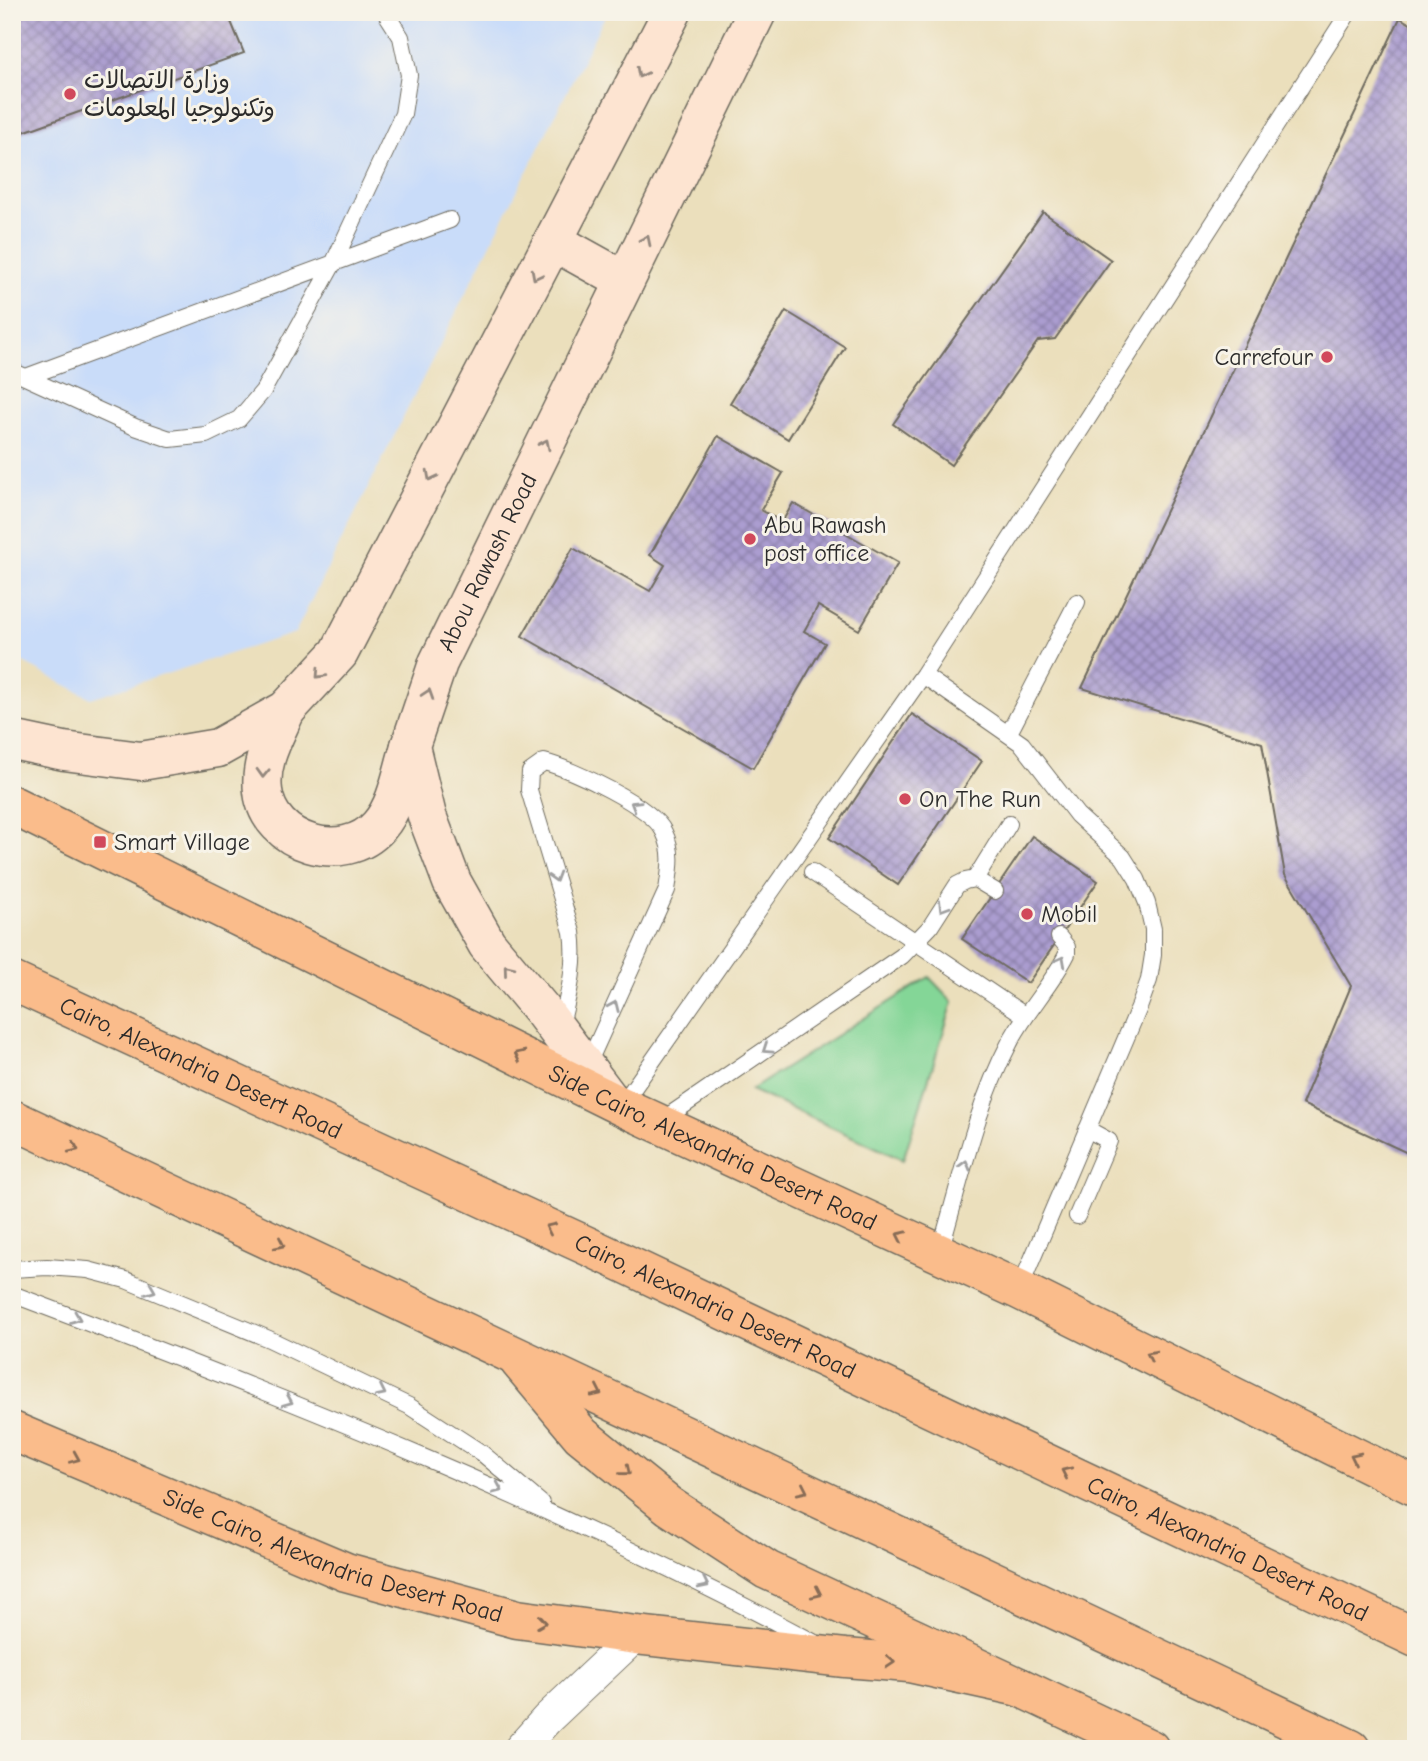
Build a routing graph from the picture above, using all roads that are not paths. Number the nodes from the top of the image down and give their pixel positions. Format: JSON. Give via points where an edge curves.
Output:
{"nodes":[{"id":1,"x":386,"y":12,"type":"edge"},
{"id":2,"x":673,"y":12,"type":"edge"},
{"id":3,"x":757,"y":12,"type":"edge"},
{"id":4,"x":1349,"y":12,"type":"edge"},
{"id":5,"x":450,"y":220,"type":"dead end"},
{"id":6,"x":554,"y":241,"type":"junction"},
{"id":7,"x":333,"y":264,"type":"junction"},
{"id":8,"x":625,"y":281,"type":"junction"},
{"id":9,"x":19,"y":374,"type":"edge"},
{"id":10,"x":1077,"y":602,"type":"dead end"},
{"id":11,"x":923,"y":675,"type":"junction"},
{"id":12,"x":286,"y":710,"type":"junction"},
{"id":13,"x":1009,"y":733,"type":"junction"},
{"id":14,"x":12,"y":740,"type":"edge"},
{"id":15,"x":410,"y":746,"type":"junction"},
{"id":16,"x":12,"y":805,"type":"edge"},
{"id":17,"x":1010,"y":824,"type":"dead end"},
{"id":18,"x":812,"y":872,"type":"dead end"},
{"id":19,"x":975,"y":879,"type":"junction"},
{"id":20,"x":995,"y":891,"type":"dead end"},
{"id":21,"x":1059,"y":937,"type":"dead end"},
{"id":22,"x":916,"y":942,"type":"junction"},
{"id":23,"x":12,"y":981,"type":"edge"},
{"id":24,"x":1024,"y":1015,"type":"junction"},
{"id":25,"x":559,"y":1033,"type":"junction"},
{"id":26,"x":586,"y":1068,"type":"junction"},
{"id":27,"x":615,"y":1103,"type":"junction"},
{"id":28,"x":12,"y":1119,"type":"edge"},
{"id":29,"x":658,"y":1123,"type":"junction"},
{"id":30,"x":1087,"y":1129,"type":"junction"},
{"id":31,"x":1077,"y":1216,"type":"dead end"},
{"id":32,"x":939,"y":1254,"type":"junction"},
{"id":33,"x":12,"y":1269,"type":"edge"},
{"id":34,"x":1019,"y":1290,"type":"junction"},
{"id":35,"x":12,"y":1294,"type":"edge"},
{"id":36,"x":511,"y":1352,"type":"junction"},
{"id":37,"x":12,"y":1431,"type":"edge"},
{"id":38,"x":1416,"y":1487,"type":"edge"},
{"id":39,"x":550,"y":1511,"type":"junction"},
{"id":40,"x":636,"y":1635,"type":"junction"},
{"id":41,"x":1416,"y":1637,"type":"edge"},
{"id":42,"x":845,"y":1658,"type":"junction"},
{"id":43,"x":1019,"y":1686,"type":"junction"},
{"id":44,"x":520,"y":1749,"type":"edge"},
{"id":45,"x":1150,"y":1749,"type":"edge"},
{"id":46,"x":1351,"y":1749,"type":"edge"}],
"edges":[{"from":1,"to":7,"type":"lane","via":[[401,37],[410,75],[403,114]]},
{"from":2,"to":6,"type":"main road","one_way":true},
{"from":8,"to":3,"type":"main road","name":"Abou Rawash Road","one_way":true},
{"from":4,"to":11,"type":"lane"},
{"from":5,"to":7,"type":"lane"},
{"from":6,"to":8,"type":"main road"},
{"from":6,"to":12,"type":"main road","one_way":true,"via":[[339,653]]},
{"from":7,"to":9,"type":"lane"},
{"from":7,"to":9,"type":"lane","via":[[263,391],[239,419],[206,435],[170,439]]},
{"from":15,"to":8,"type":"main road","name":"Abou Rawash Road","one_way":true,"via":[[438,663]]},
{"from":10,"to":13,"type":"lane"},
{"from":11,"to":13,"type":"lane"},
{"from":11,"to":27,"type":"lane"},
{"from":12,"to":14,"type":"main road","via":[[218,748],[141,761]]},
{"from":12,"to":15,"type":"main road","name":"Abou Rawash Road","one_way":true,"via":[[263,762],[263,793],[275,820],[298,840],[327,848],[357,843],[379,826],[393,801]]},
{"from":13,"to":30,"type":"lane","via":[[1033,756],[1077,815],[1123,857],[1147,903],[1153,929],[1149,981]]},
{"from":25,"to":15,"type":"main road","one_way":true,"via":[[487,944],[452,882],[427,816]]},
{"from":27,"to":16,"type":"main road","name":"Side Cairo, Alexandria Desert Road","one_way":true},
{"from":17,"to":19,"type":"lane"},
{"from":18,"to":22,"type":"lane"},
{"from":19,"to":20,"type":"lane"},
{"from":19,"to":22,"type":"lane","one_way":true,"via":[[957,885]]},
{"from":24,"to":21,"type":"lane","one_way":true,"via":[[1067,954]]},
{"from":22,"to":24,"type":"lane"},
{"from":22,"to":29,"type":"lane","one_way":true,"via":[[886,968]]},
{"from":41,"to":23,"type":"main road","name":"Cairo, Alexandria Desert Road","one_way":true,"via":[[594,1249]]},
{"from":32,"to":24,"type":"lane","one_way":true,"via":[[981,1109]]},
{"from":25,"to":26,"type":"main road"},
{"from":26,"to":25,"type":"lane","one_way":true,"via":[[667,890],[672,860],[664,830],[642,808],[561,766],[544,762],[530,772],[528,790],[575,952]]},
{"from":26,"to":27,"type":"main road"},
{"from":27,"to":29,"type":"main road","name":"Side Cairo, Alexandria Desert Road"},
{"from":28,"to":36,"type":"main road","one_way":true},
{"from":32,"to":29,"type":"main road","name":"Side Cairo, Alexandria Desert Road","one_way":true},
{"from":30,"to":31,"type":"lane","via":[[1109,1141]]},
{"from":30,"to":34,"type":"lane"},
{"from":32,"to":34,"type":"main road","name":"Side Cairo, Alexandria Desert Road"},
{"from":33,"to":39,"type":"lane","one_way":true,"via":[[88,1270],[126,1280],[269,1339],[409,1406],[483,1454]]},
{"from":38,"to":34,"type":"main road","name":"Side Cairo, Alexandria Desert Road","one_way":true},
{"from":35,"to":39,"type":"lane","one_way":true,"via":[[221,1373]]},
{"from":36,"to":43,"type":"main road","one_way":true,"via":[[581,1435],[669,1506],[767,1570]]},
{"from":36,"to":46,"type":"main road","one_way":true},
{"from":37,"to":40,"type":"main road","name":"Side Cairo, Alexandria Desert Road","one_way":true,"via":[[346,1572],[517,1619]]},
{"from":39,"to":42,"type":"lane","one_way":true},
{"from":40,"to":42,"type":"main road","name":"Side Cairo, Alexandria Desert Road"},
{"from":40,"to":44,"type":"street"},
{"from":42,"to":43,"type":"main road","name":"Side Cairo, Alexandria Desert Road","one_way":true,"via":[[909,1663]]},
{"from":43,"to":45,"type":"main road","name":"Side Cairo, Alexandria Desert Road"}]}
